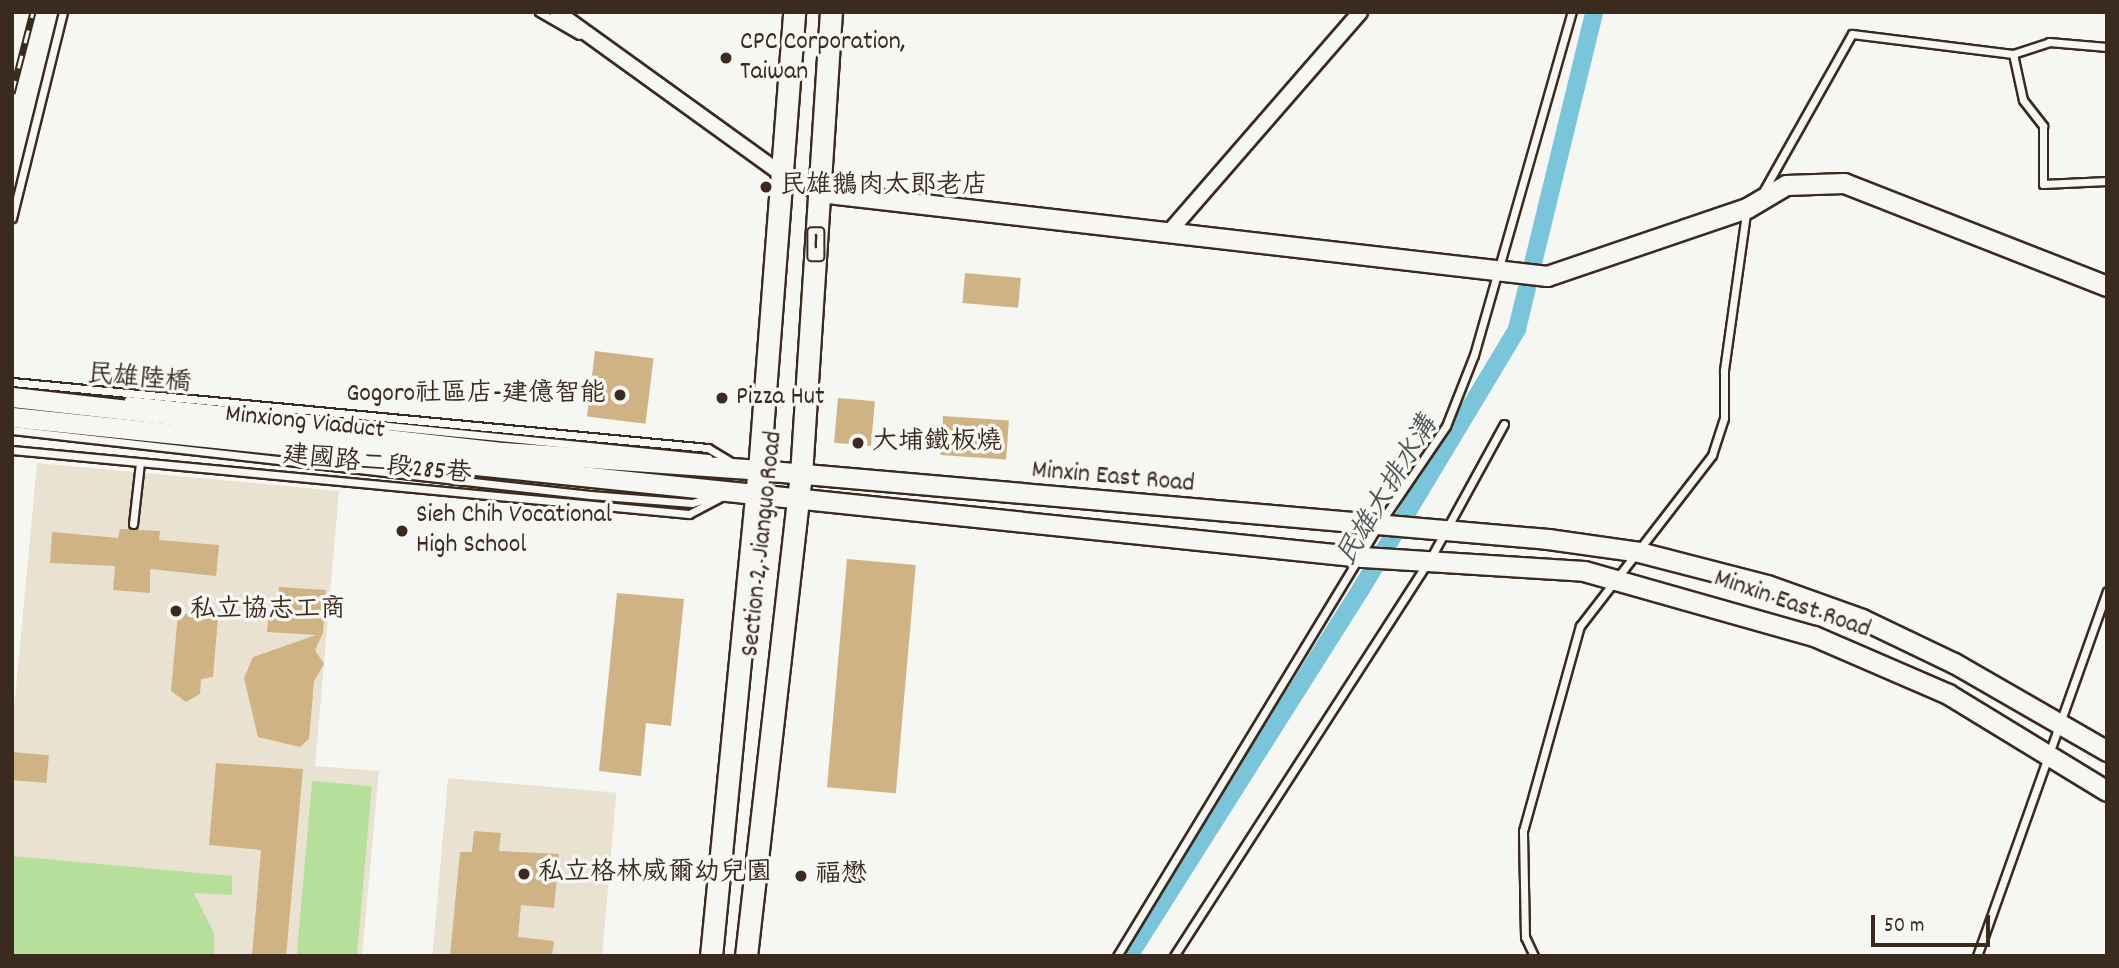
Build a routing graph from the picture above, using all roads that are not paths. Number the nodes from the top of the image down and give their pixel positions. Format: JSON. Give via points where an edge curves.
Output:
{"nodes":[{"id":1,"x":63,"y":12,"type":"edge"},
{"id":2,"x":539,"y":12,"type":"edge"},
{"id":3,"x":557,"y":12,"type":"edge"},
{"id":4,"x":567,"y":12,"type":"edge"},
{"id":5,"x":794,"y":12,"type":"edge"},
{"id":6,"x":831,"y":12,"type":"edge"},
{"id":7,"x":1360,"y":12,"type":"edge"},
{"id":8,"x":1572,"y":12,"type":"edge"},
{"id":9,"x":2107,"y":47,"type":"edge"},
{"id":10,"x":2013,"y":54,"type":"junction"},
{"id":11,"x":628,"y":64,"type":"junction"},
{"id":12,"x":784,"y":176,"type":"junction"},
{"id":13,"x":2107,"y":181,"type":"edge"},
{"id":14,"x":819,"y":192,"type":"junction"},
{"id":15,"x":1752,"y":205,"type":"junction"},
{"id":16,"x":12,"y":218,"type":"edge"},
{"id":17,"x":1170,"y":232,"type":"junction"},
{"id":18,"x":1498,"y":270,"type":"junction"},
{"id":19,"x":2107,"y":286,"type":"edge"},
{"id":20,"x":12,"y":382,"type":"edge"},
{"id":21,"x":12,"y":389,"type":"edge"},
{"id":22,"x":12,"y":397,"type":"edge"},
{"id":23,"x":12,"y":417,"type":"edge"},
{"id":24,"x":1504,"y":424,"type":"dead end"},
{"id":25,"x":12,"y":430,"type":"edge"},
{"id":26,"x":12,"y":450,"type":"edge"},
{"id":27,"x":594,"y":452,"type":"junction"},
{"id":28,"x":140,"y":463,"type":"junction"},
{"id":29,"x":750,"y":469,"type":"junction"},
{"id":30,"x":800,"y":475,"type":"junction"},
{"id":31,"x":591,"y":487,"type":"junction"},
{"id":32,"x":743,"y":492,"type":"junction"},
{"id":33,"x":796,"y":501,"type":"junction"},
{"id":34,"x":133,"y":524,"type":"dead end"},
{"id":35,"x":1378,"y":526,"type":"junction"},
{"id":36,"x":1446,"y":531,"type":"junction"},
{"id":37,"x":1639,"y":552,"type":"junction"},
{"id":38,"x":1363,"y":557,"type":"junction"},
{"id":39,"x":1429,"y":561,"type":"junction"},
{"id":40,"x":1616,"y":577,"type":"junction"},
{"id":41,"x":2107,"y":591,"type":"edge"},
{"id":42,"x":2057,"y":723,"type":"junction"},
{"id":43,"x":2107,"y":751,"type":"edge"},
{"id":44,"x":2048,"y":752,"type":"junction"},
{"id":45,"x":2107,"y":791,"type":"edge"},
{"id":46,"x":711,"y":956,"type":"edge"},
{"id":47,"x":746,"y":956,"type":"edge"},
{"id":48,"x":1117,"y":956,"type":"edge"},
{"id":49,"x":1174,"y":956,"type":"edge"},
{"id":50,"x":1534,"y":956,"type":"edge"},
{"id":51,"x":1978,"y":956,"type":"edge"}],
"edges":[{"from":1,"to":16,"type":"lane"},
{"from":2,"to":11,"type":"lane"},
{"from":3,"to":11,"type":"street"},
{"from":4,"to":11,"type":"lane"},
{"from":5,"to":12,"type":"main road","name":"Section 2, Jianguo Road","number":"1"},
{"from":6,"to":14,"type":"main road","name":"Section 2, Jianguo Road","number":"1"},
{"from":7,"to":17,"type":"street"},
{"from":8,"to":18,"type":"lane"},
{"from":9,"to":10,"type":"lane","via":[[2049,42]]},
{"from":10,"to":13,"type":"lane","via":[[2023,100],[2043,126],[2043,184]]},
{"from":10,"to":15,"type":"lane","via":[[1852,34]]},
{"from":11,"to":12,"type":"street"},
{"from":12,"to":14,"type":"street"},
{"from":12,"to":29,"type":"main road","name":"Section 2, Jianguo Road","number":"1"},
{"from":14,"to":17,"type":"main road"},
{"from":14,"to":30,"type":"main road","name":"Section 2, Jianguo Road","number":"1"},
{"from":15,"to":18,"type":"main road","via":[[1547,276]]},
{"from":15,"to":19,"type":"main road","via":[[1786,185],[1844,183]]},
{"from":15,"to":37,"type":"lane","via":[[1725,357],[1724,418],[1712,455]]},
{"from":17,"to":18,"type":"main road"},
{"from":18,"to":35,"type":"lane","via":[[1474,355],[1446,426]]},
{"from":20,"to":29,"type":"lane","via":[[708,447]]},
{"from":21,"to":27,"type":"lane","name":"民雄陸橋"},
{"from":22,"to":27,"type":"main road","name":"Minxiong Viaduct"},
{"from":23,"to":31,"type":"main road","name":"Minxiong Viaduct"},
{"from":24,"to":36,"type":"lane"},
{"from":25,"to":31,"type":"lane"},
{"from":26,"to":28,"type":"lane","name":"建國路二段285巷"},
{"from":27,"to":29,"type":"main road","name":"Minxiong Viaduct"},
{"from":28,"to":32,"type":"lane","name":"建國路二段285巷","via":[[689,514]]},
{"from":28,"to":34,"type":"lane"},
{"from":29,"to":30,"type":"main road","name":"Minxin East Road"},
{"from":29,"to":32,"type":"main road","name":"Section 2, Jianguo Road","number":"1"},
{"from":30,"to":33,"type":"main road","name":"Section 2, Jianguo Road","number":"1"},
{"from":30,"to":35,"type":"main road","name":"Minxin East Road"},
{"from":31,"to":32,"type":"main road","name":"Minxiong Viaduct"},
{"from":32,"to":33,"type":"main road","name":"Minxin East Road"},
{"from":32,"to":46,"type":"main road","name":"Section 2, Jianguo Road","number":"1"},
{"from":33,"to":38,"type":"main road","name":"Minxin East Road"},
{"from":33,"to":47,"type":"main road","name":"Section 2, Jianguo Road","number":"1"},
{"from":35,"to":36,"type":"main road","name":"Minxin East Road"},
{"from":35,"to":38,"type":"lane"},
{"from":36,"to":37,"type":"main road","name":"Minxin East Road"},
{"from":36,"to":39,"type":"lane"},
{"from":37,"to":40,"type":"lane"},
{"from":37,"to":42,"type":"main road","name":"Minxin East Road","via":[[1767,585],[1862,620],[1954,663]]},
{"from":38,"to":39,"type":"main road","name":"Minxin East Road"},
{"from":38,"to":48,"type":"lane"},
{"from":39,"to":40,"type":"main road","name":"Minxin East Road"},
{"from":39,"to":49,"type":"lane"},
{"from":40,"to":44,"type":"main road","name":"Minxin East Road","via":[[1814,636],[1948,694]]},
{"from":40,"to":50,"type":"lane","via":[[1580,626],[1523,831],[1525,937]]},
{"from":41,"to":42,"type":"lane"},
{"from":42,"to":43,"type":"main road","name":"Minxin East Road"},
{"from":42,"to":44,"type":"lane"},
{"from":44,"to":45,"type":"main road","name":"Minxin East Road"},
{"from":44,"to":51,"type":"lane"}]}
